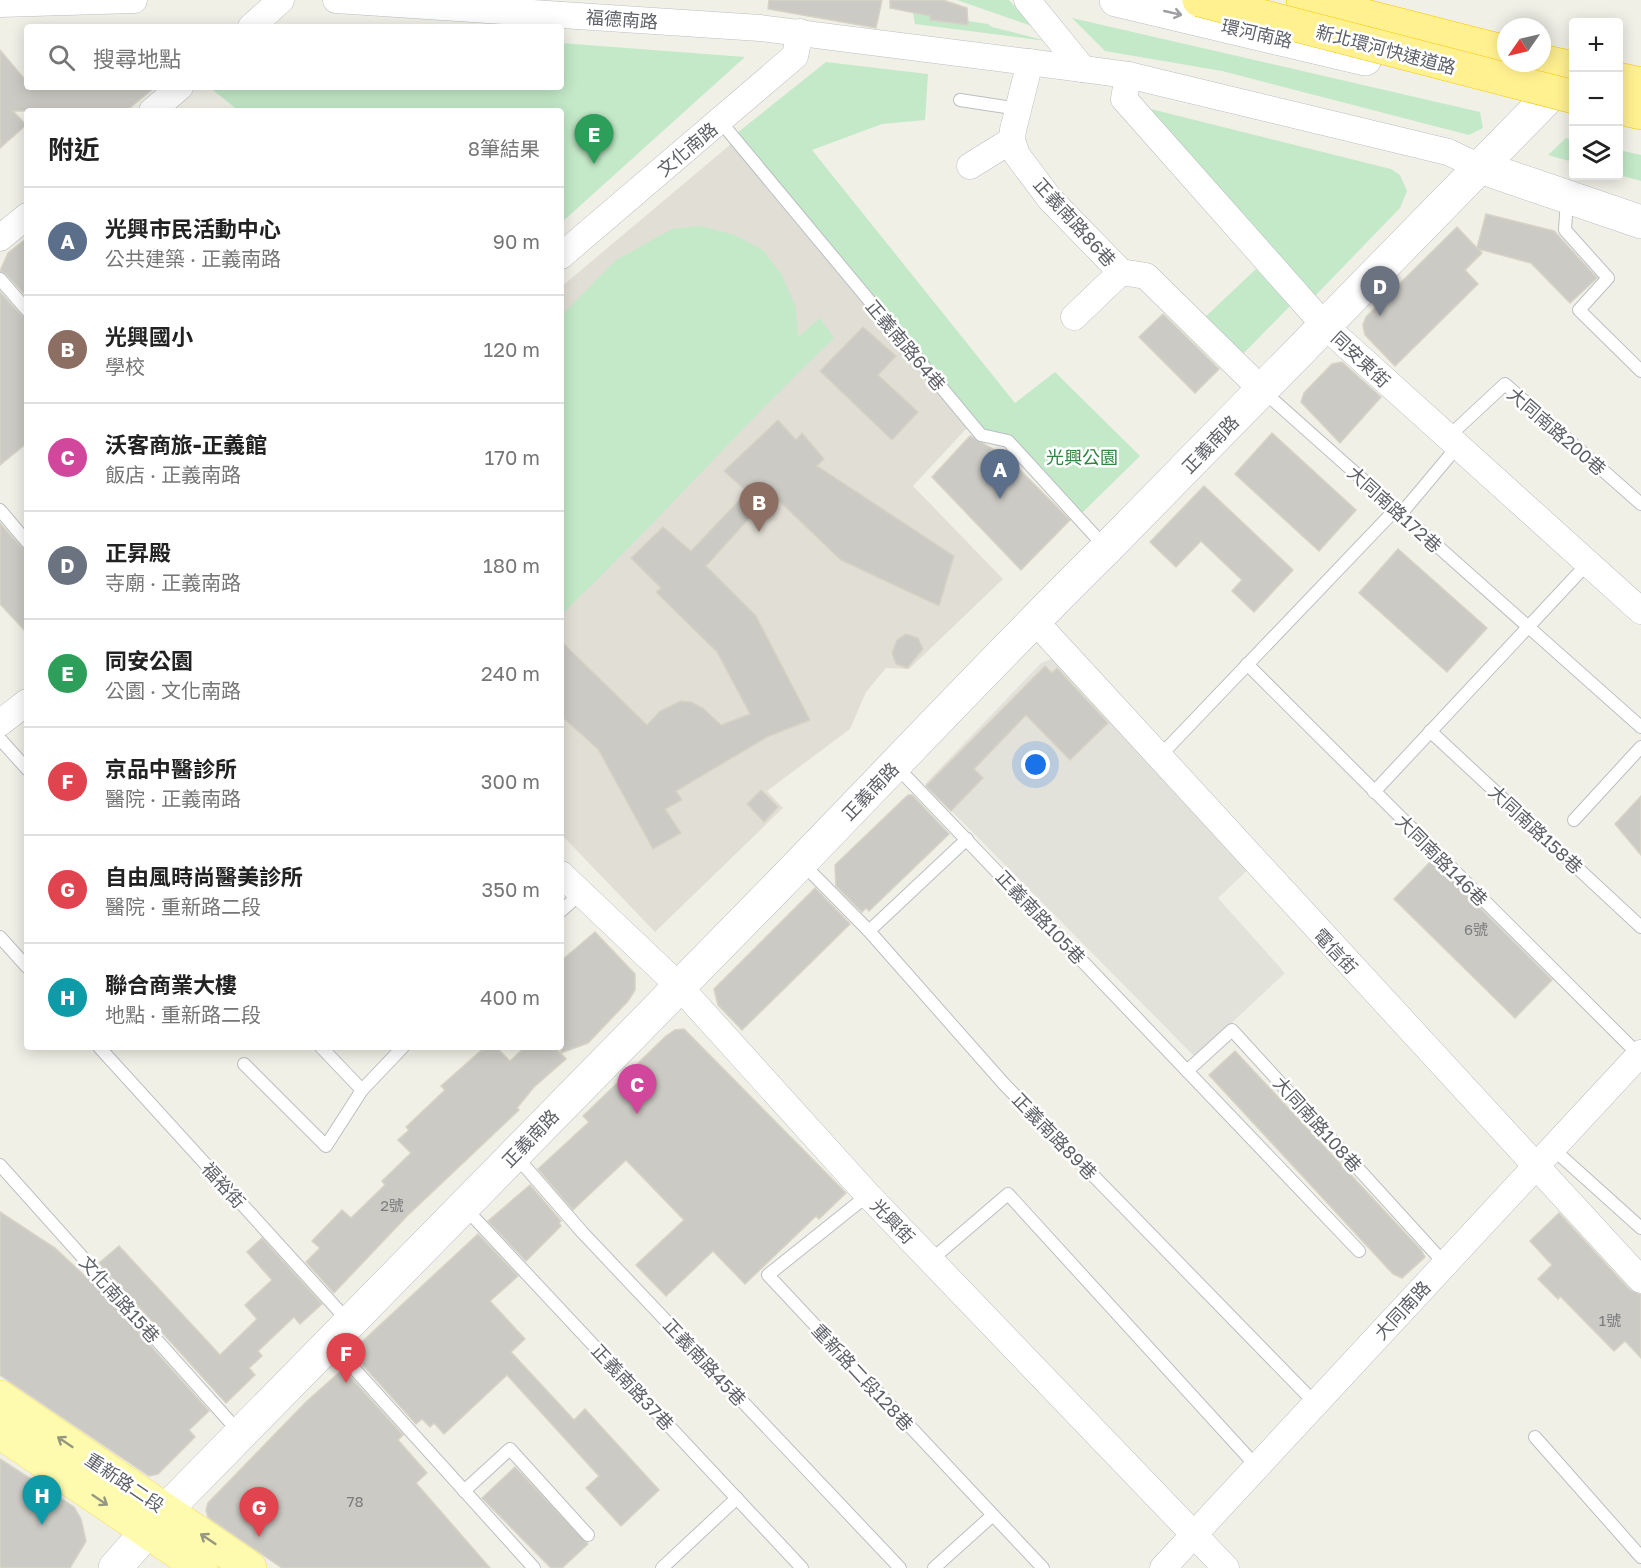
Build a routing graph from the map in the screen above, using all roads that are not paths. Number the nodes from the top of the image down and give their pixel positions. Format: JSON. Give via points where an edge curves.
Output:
{"nodes":[{"id":1,"x":134,"y":0,"type":"edge"},
{"id":2,"x":281,"y":0,"type":"edge"},
{"id":3,"x":336,"y":0,"type":"edge"},
{"id":4,"x":1027,"y":0,"type":"edge"},
{"id":5,"x":1116,"y":0,"type":"edge"},
{"id":6,"x":1199,"y":0,"type":"edge"},
{"id":7,"x":1303,"y":0,"type":"edge"},
{"id":8,"x":1323,"y":0,"type":"edge"},
{"id":9,"x":0,"y":4,"type":"edge"},
{"id":10,"x":254,"y":24,"type":"edge"},
{"id":11,"x":800,"y":32,"type":"junction"},
{"id":12,"x":1497,"y":47,"type":"edge"},
{"id":13,"x":1497,"y":47,"type":"edge"},
{"id":14,"x":1030,"y":62,"type":"junction"},
{"id":15,"x":1551,"y":62,"type":"edge"},
{"id":16,"x":1569,"y":67,"type":"edge"},
{"id":17,"x":1083,"y":69,"type":"junction"},
{"id":18,"x":1573,"y":72,"type":"edge"},
{"id":19,"x":1128,"y":75,"type":"junction"},
{"id":20,"x":1623,"y":78,"type":"edge"},
{"id":21,"x":1641,"y":83,"type":"edge"},
{"id":22,"x":176,"y":90,"type":"edge"},
{"id":23,"x":960,"y":100,"type":"dead end"},
{"id":24,"x":1564,"y":102,"type":"edge"},
{"id":25,"x":156,"y":108,"type":"edge"},
{"id":26,"x":1623,"y":109,"type":"edge"},
{"id":27,"x":1019,"y":110,"type":"junction"},
{"id":28,"x":1641,"y":113,"type":"edge"},
{"id":29,"x":1623,"y":119,"type":"edge"},
{"id":30,"x":720,"y":121,"type":"junction"},
{"id":31,"x":1641,"y":124,"type":"edge"},
{"id":32,"x":1012,"y":140,"type":"junction"},
{"id":33,"x":970,"y":166,"type":"dead end"},
{"id":34,"x":1480,"y":167,"type":"junction"},
{"id":35,"x":1567,"y":199,"type":"junction"},
{"id":36,"x":24,"y":218,"type":"edge"},
{"id":37,"x":1641,"y":222,"type":"edge"},
{"id":38,"x":0,"y":238,"type":"edge"},
{"id":39,"x":564,"y":253,"type":"edge"},
{"id":40,"x":1121,"y":272,"type":"junction"},
{"id":41,"x":0,"y":279,"type":"edge"},
{"id":42,"x":24,"y":307,"type":"edge"},
{"id":43,"x":1074,"y":317,"type":"dead end"},
{"id":44,"x":1325,"y":326,"type":"junction"},
{"id":45,"x":1641,"y":371,"type":"edge"},
{"id":46,"x":1262,"y":390,"type":"junction"},
{"id":47,"x":1452,"y":442,"type":"junction"},
{"id":48,"x":1640,"y":502,"type":"edge"},
{"id":49,"x":0,"y":510,"type":"edge"},
{"id":50,"x":1397,"y":512,"type":"junction"},
{"id":51,"x":24,"y":538,"type":"edge"},
{"id":52,"x":1107,"y":548,"type":"junction"},
{"id":53,"x":1588,"y":564,"type":"junction"},
{"id":54,"x":1641,"y":611,"type":"edge"},
{"id":55,"x":1033,"y":619,"type":"junction"},
{"id":56,"x":1529,"y":626,"type":"junction"},
{"id":57,"x":1247,"y":664,"type":"junction"},
{"id":58,"x":24,"y":704,"type":"edge"},
{"id":59,"x":0,"y":723,"type":"edge"},
{"id":60,"x":1641,"y":727,"type":"edge"},
{"id":61,"x":1430,"y":730,"type":"junction"},
{"id":62,"x":0,"y":739,"type":"edge"},
{"id":63,"x":1641,"y":747,"type":"edge"},
{"id":64,"x":1159,"y":757,"type":"junction"},
{"id":65,"x":895,"y":765,"type":"junction"},
{"id":66,"x":24,"y":766,"type":"edge"},
{"id":67,"x":1374,"y":792,"type":"junction"},
{"id":68,"x":1574,"y":820,"type":"dead end"},
{"id":69,"x":967,"y":839,"type":"junction"},
{"id":70,"x":801,"y":862,"type":"junction"},
{"id":71,"x":564,"y":877,"type":"edge"},
{"id":72,"x":580,"y":894,"type":"junction"},
{"id":73,"x":564,"y":908,"type":"edge"},
{"id":74,"x":1641,"y":927,"type":"edge"},
{"id":75,"x":869,"y":931,"type":"junction"},
{"id":76,"x":0,"y":937,"type":"edge"},
{"id":77,"x":24,"y":964,"type":"edge"},
{"id":78,"x":679,"y":986,"type":"junction"},
{"id":79,"x":102,"y":1050,"type":"edge"},
{"id":80,"x":324,"y":1050,"type":"edge"},
{"id":81,"x":400,"y":1050,"type":"edge"},
{"id":82,"x":1640,"y":1055,"type":"edge"},
{"id":83,"x":244,"y":1064,"type":"dead end"},
{"id":84,"x":1187,"y":1071,"type":"junction"},
{"id":85,"x":362,"y":1090,"type":"junction"},
{"id":86,"x":1552,"y":1148,"type":"junction"},
{"id":87,"x":514,"y":1154,"type":"junction"},
{"id":88,"x":0,"y":1165,"type":"edge"},
{"id":89,"x":1534,"y":1167,"type":"junction"},
{"id":90,"x":868,"y":1195,"type":"junction"},
{"id":91,"x":463,"y":1206,"type":"junction"},
{"id":92,"x":1641,"y":1228,"type":"edge"},
{"id":93,"x":1359,"y":1251,"type":"dead end"},
{"id":94,"x":931,"y":1260,"type":"junction"},
{"id":95,"x":1445,"y":1264,"type":"junction"},
{"id":96,"x":1641,"y":1280,"type":"edge"},
{"id":97,"x":340,"y":1333,"type":"junction"},
{"id":98,"x":0,"y":1397,"type":"edge"},
{"id":99,"x":1316,"y":1404,"type":"junction"},
{"id":100,"x":0,"y":1431,"type":"edge"},
{"id":101,"x":240,"y":1434,"type":"junction"},
{"id":102,"x":1534,"y":1437,"type":"dead end"},
{"id":103,"x":1257,"y":1467,"type":"junction"},
{"id":104,"x":464,"y":1491,"type":"junction"},
{"id":105,"x":737,"y":1498,"type":"junction"},
{"id":106,"x":993,"y":1515,"type":"junction"},
{"id":107,"x":156,"y":1521,"type":"junction"},
{"id":108,"x":588,"y":1535,"type":"dead end"},
{"id":109,"x":1194,"y":1536,"type":"junction"},
{"id":110,"x":1641,"y":1557,"type":"edge"},
{"id":111,"x":676,"y":1563,"type":"edge"},
{"id":112,"x":115,"y":1568,"type":"edge"},
{"id":113,"x":201,"y":1568,"type":"edge"},
{"id":114,"x":250,"y":1568,"type":"edge"},
{"id":115,"x":534,"y":1568,"type":"edge"},
{"id":116,"x":662,"y":1568,"type":"edge"},
{"id":117,"x":802,"y":1568,"type":"edge"},
{"id":118,"x":900,"y":1568,"type":"edge"},
{"id":119,"x":934,"y":1568,"type":"edge"},
{"id":120,"x":1043,"y":1568,"type":"edge"},
{"id":121,"x":1163,"y":1568,"type":"edge"},
{"id":122,"x":1226,"y":1568,"type":"edge"}],
"edges":[{"from":1,"to":9,"type":"street"},
{"from":2,"to":10,"type":"street"},
{"from":3,"to":11,"type":"street","name":"福德南路"},
{"from":4,"to":17,"type":"street"},
{"from":5,"to":24,"type":"street","name":"環河南路","one_way":true},
{"from":6,"to":24,"type":"highway","name":"新北環河快速道路","bridge":true},
{"from":7,"to":12,"type":"highway","name":"新北環河快速道路"},
{"from":8,"to":13,"type":"street"},
{"from":11,"to":14,"type":"street","name":"福德南路"},
{"from":11,"to":30,"type":"street","name":"文化南路","via":[[795,56]]},
{"from":14,"to":17,"type":"street","name":"福德南路"},
{"from":14,"to":27,"type":"street"},
{"from":15,"to":16,"type":"highway"},
{"from":17,"to":19,"type":"street","name":"福德南路"},
{"from":18,"to":24,"type":"street","name":"正義南路"},
{"from":19,"to":34,"type":"street","name":"福德南路","via":[[1448,152]]},
{"from":19,"to":44,"type":"street","name":"同安東街","via":[[1124,99]]},
{"from":20,"to":21,"type":"highway"},
{"from":22,"to":25,"type":"street"},
{"from":23,"to":27,"type":"lane"},
{"from":24,"to":34,"type":"street","name":"正義南路"},
{"from":26,"to":28,"type":"highway"},
{"from":27,"to":32,"type":"street"},
{"from":29,"to":31,"type":"street"},
{"from":30,"to":39,"type":"street","name":"文化南路"},
{"from":30,"to":52,"type":"lane","name":"正義南路64巷","via":[[981,435],[1008,441]]},
{"from":32,"to":33,"type":"street"},
{"from":32,"to":40,"type":"street","name":"正義南路86巷","via":[[1017,155],[1050,199]]},
{"from":34,"to":35,"type":"street"},
{"from":34,"to":44,"type":"street","name":"正義南路"},
{"from":35,"to":37,"type":"street"},
{"from":35,"to":45,"type":"lane","via":[[1565,230],[1608,278],[1579,310]]},
{"from":36,"to":38,"type":"street"},
{"from":40,"to":43,"type":"street"},
{"from":40,"to":46,"type":"street","name":"正義南路86巷","via":[[1146,276]]},
{"from":41,"to":42,"type":"lane"},
{"from":44,"to":46,"type":"street","name":"正義南路"},
{"from":44,"to":47,"type":"street","name":"同安東街"},
{"from":46,"to":50,"type":"lane","name":"大同南路172巷"},
{"from":46,"to":52,"type":"street","name":"正義南路"},
{"from":47,"to":48,"type":"lane","name":"大同南路200巷","via":[[1505,384]]},
{"from":47,"to":50,"type":"lane"},
{"from":47,"to":53,"type":"street","name":"同安東街"},
{"from":49,"to":51,"type":"lane"},
{"from":50,"to":56,"type":"lane","name":"大同南路172巷"},
{"from":50,"to":57,"type":"lane"},
{"from":52,"to":55,"type":"street","name":"正義南路"},
{"from":53,"to":54,"type":"street","name":"同安東街"},
{"from":53,"to":56,"type":"lane"},
{"from":55,"to":64,"type":"street","name":"電信街"},
{"from":55,"to":65,"type":"street","name":"正義南路"},
{"from":56,"to":60,"type":"lane","name":"大同南路172巷"},
{"from":56,"to":61,"type":"lane"},
{"from":57,"to":64,"type":"lane"},
{"from":57,"to":67,"type":"lane","name":"大同南路146巷"},
{"from":58,"to":59,"type":"street"},
{"from":61,"to":67,"type":"lane"},
{"from":61,"to":74,"type":"lane","name":"大同南路158巷"},
{"from":62,"to":66,"type":"lane"},
{"from":63,"to":68,"type":"lane"},
{"from":64,"to":89,"type":"street","name":"電信街"},
{"from":65,"to":69,"type":"lane","name":"正義南路105巷"},
{"from":65,"to":70,"type":"street","name":"正義南路"},
{"from":67,"to":82,"type":"lane","name":"大同南路146巷"},
{"from":69,"to":75,"type":"lane"},
{"from":69,"to":84,"type":"lane","name":"正義南路105巷"},
{"from":70,"to":75,"type":"lane","name":"正義南路89巷"},
{"from":70,"to":78,"type":"street","name":"正義南路"},
{"from":71,"to":72,"type":"street","name":"光興街"},
{"from":72,"to":73,"type":"lane"},
{"from":72,"to":78,"type":"street","name":"光興街"},
{"from":75,"to":99,"type":"lane","name":"正義南路89巷","via":[[1005,1084]]},
{"from":76,"to":77,"type":"lane"},
{"from":78,"to":87,"type":"street","name":"正義南路"},
{"from":78,"to":90,"type":"street","name":"光興街"},
{"from":79,"to":97,"type":"lane","name":"福裕街"},
{"from":80,"to":85,"type":"lane"},
{"from":81,"to":85,"type":"lane"},
{"from":82,"to":86,"type":"street","name":"大同南路"},
{"from":83,"to":85,"type":"lane","via":[[326,1146]]},
{"from":84,"to":93,"type":"lane","name":"正義南路105巷"},
{"from":84,"to":95,"type":"lane","name":"大同南路108巷","via":[[1232,1030]]},
{"from":86,"to":89,"type":"street","name":"大同南路"},
{"from":86,"to":92,"type":"lane"},
{"from":87,"to":91,"type":"street","name":"正義南路"},
{"from":87,"to":118,"type":"lane","name":"正義南路45巷","via":[[582,1232]]},
{"from":88,"to":101,"type":"lane","name":"文化南路15巷"},
{"from":89,"to":95,"type":"street","name":"大同南路"},
{"from":89,"to":96,"type":"street","name":"電信街"},
{"from":90,"to":94,"type":"street","name":"光興街"},
{"from":90,"to":106,"type":"lane","name":"重新路二段128巷","via":[[768,1275]]},
{"from":91,"to":97,"type":"street","name":"正義南路"},
{"from":91,"to":105,"type":"lane","name":"正義南路37巷"},
{"from":94,"to":103,"type":"lane","via":[[1008,1194]]},
{"from":94,"to":109,"type":"street","name":"光興街"},
{"from":95,"to":99,"type":"street","name":"大同南路"},
{"from":97,"to":101,"type":"street","name":"正義南路"},
{"from":97,"to":104,"type":"lane","name":"福裕街"},
{"from":107,"to":98,"type":"main road","name":"重新路二段","one_way":true},
{"from":99,"to":103,"type":"street","name":"大同南路"},
{"from":100,"to":107,"type":"main road","name":"重新路二段","one_way":true},
{"from":101,"to":107,"type":"street","name":"正義南路"},
{"from":102,"to":110,"type":"lane"},
{"from":103,"to":109,"type":"street","name":"大同南路"},
{"from":104,"to":108,"type":"lane","via":[[510,1449]]},
{"from":104,"to":115,"type":"lane","name":"福裕街"},
{"from":105,"to":111,"type":"lane"},
{"from":105,"to":117,"type":"lane","name":"正義南路37巷"},
{"from":106,"to":119,"type":"lane"},
{"from":106,"to":120,"type":"lane"},
{"from":107,"to":112,"type":"street","name":"正義南路"},
{"from":107,"to":113,"type":"main road","name":"重新路二段"},
{"from":114,"to":107,"type":"main road","name":"重新路二段","one_way":true},
{"from":109,"to":121,"type":"street","name":"大同南路"},
{"from":109,"to":122,"type":"street","name":"光興街"},
{"from":111,"to":116,"type":"lane"}]}
